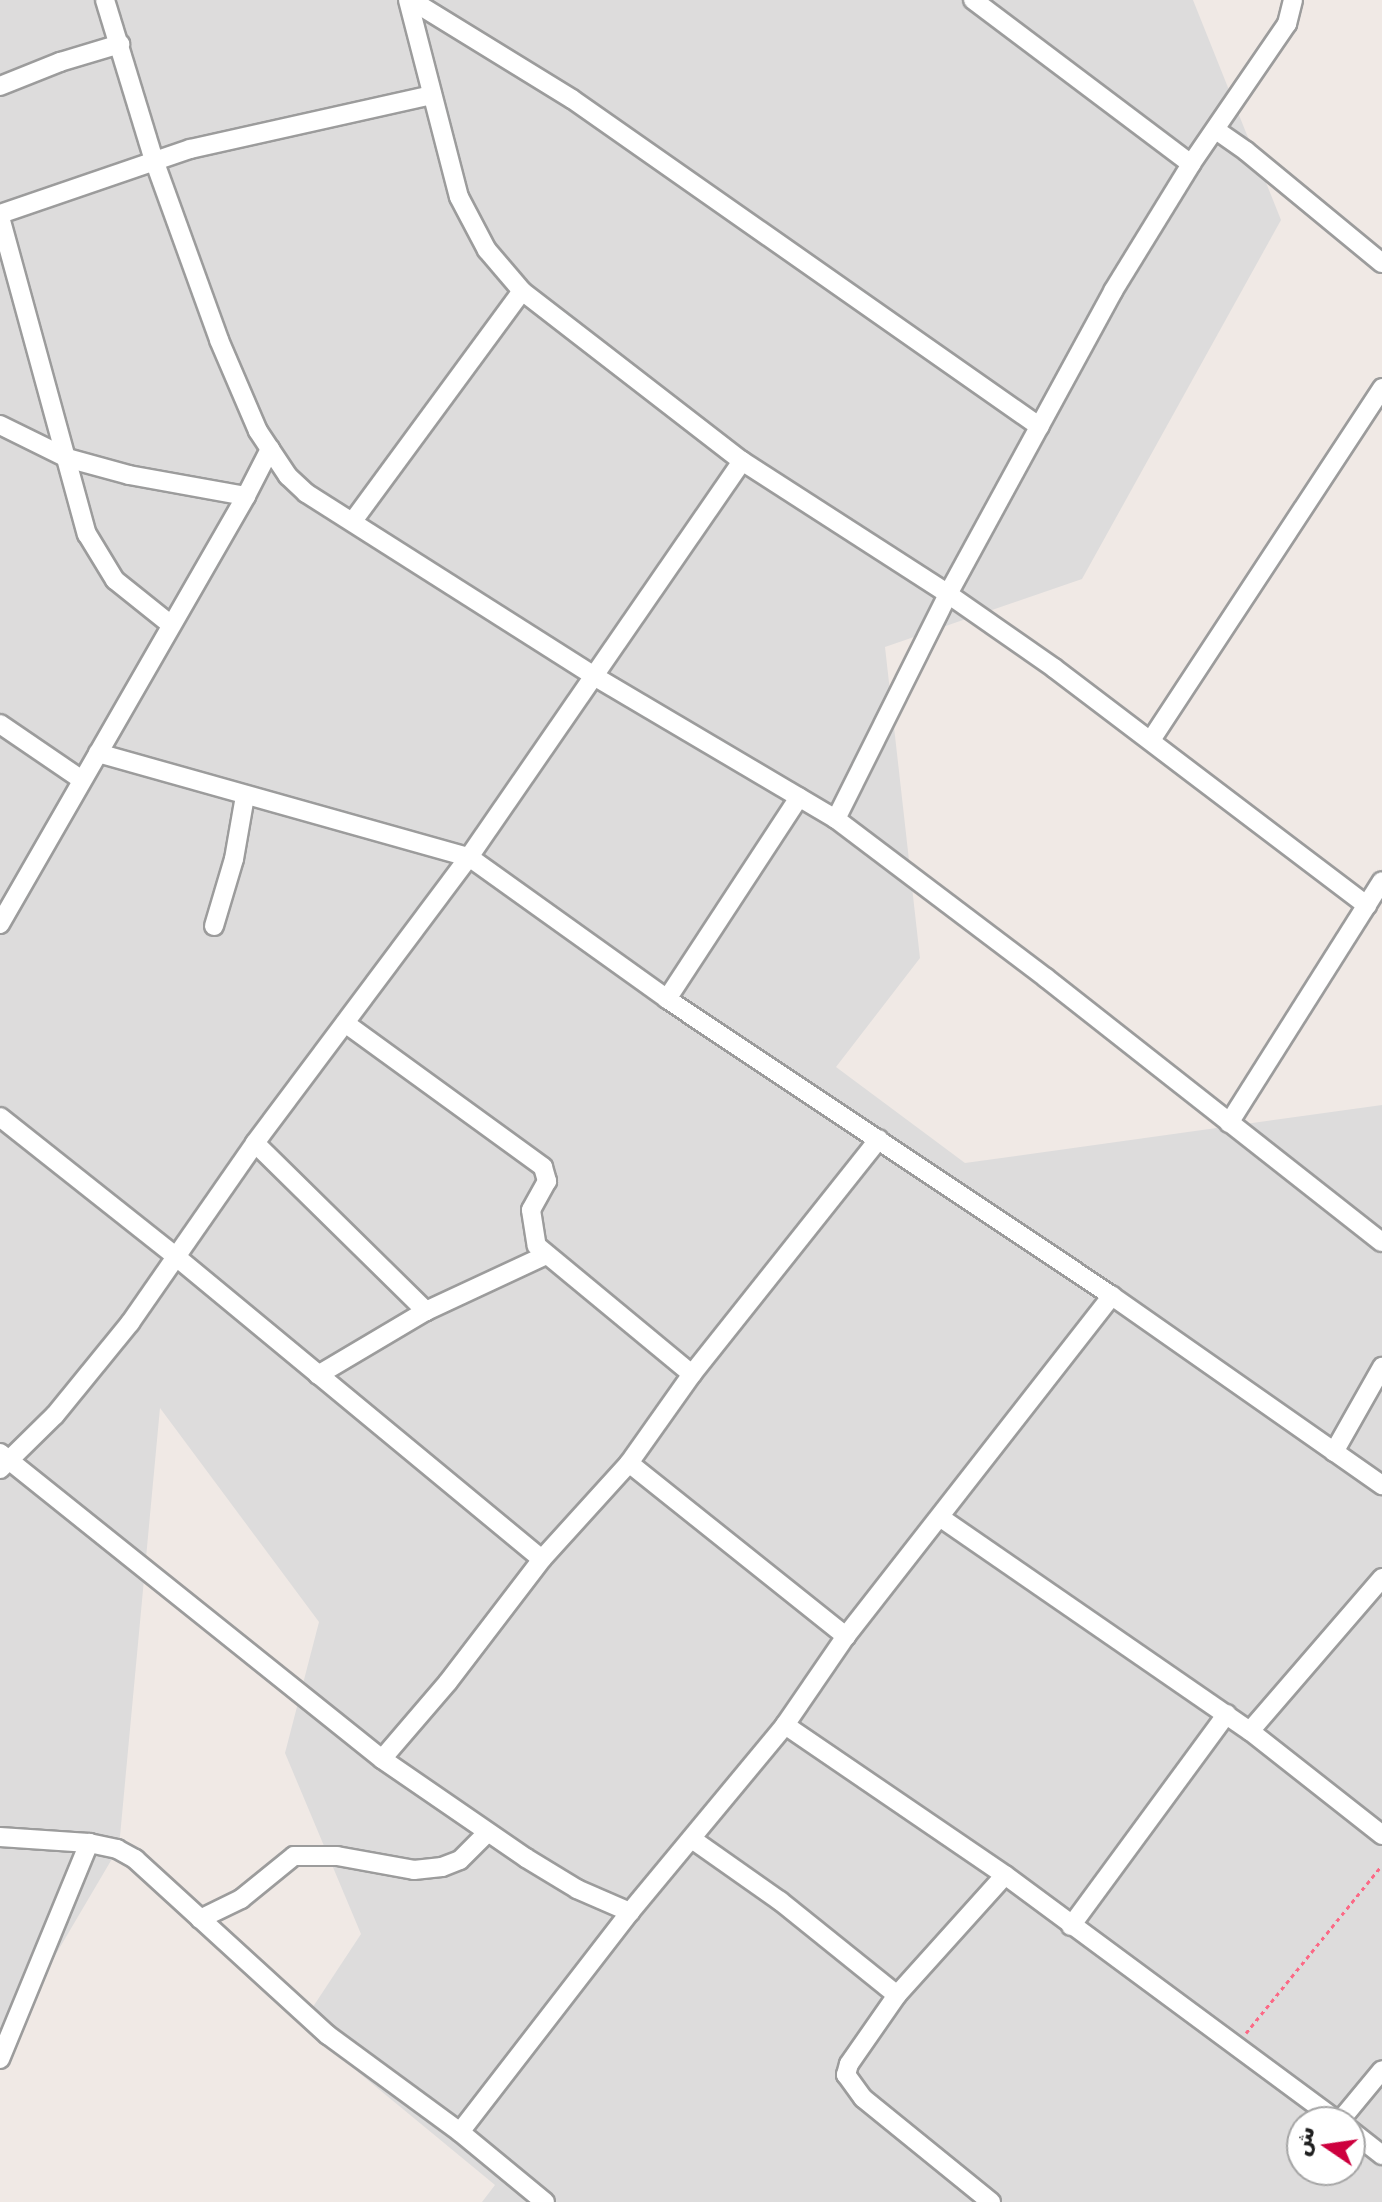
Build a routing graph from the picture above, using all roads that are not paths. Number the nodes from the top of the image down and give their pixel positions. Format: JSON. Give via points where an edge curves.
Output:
{"nodes":[{"id":1,"x":105,"y":0,"type":"edge"},
{"id":2,"x":409,"y":0,"type":"edge"},
{"id":3,"x":973,"y":0,"type":"edge"},
{"id":4,"x":1293,"y":0,"type":"edge"},
{"id":5,"x":120,"y":44,"type":"junction"},
{"id":6,"x":0,"y":86,"type":"edge"},
{"id":7,"x":432,"y":95,"type":"junction"},
{"id":8,"x":1216,"y":130,"type":"junction"},
{"id":9,"x":154,"y":160,"type":"junction"},
{"id":10,"x":1191,"y":164,"type":"junction"},
{"id":11,"x":0,"y":215,"type":"edge"},
{"id":12,"x":1382,"y":263,"type":"edge"},
{"id":13,"x":522,"y":291,"type":"junction"},
{"id":14,"x":1382,"y":388,"type":"edge"},
{"id":15,"x":0,"y":425,"type":"edge"},
{"id":16,"x":1040,"y":427,"type":"junction"},
{"id":17,"x":270,"y":449,"type":"junction"},
{"id":18,"x":67,"y":458,"type":"junction"},
{"id":19,"x":742,"y":461,"type":"junction"},
{"id":20,"x":246,"y":496,"type":"junction"},
{"id":21,"x":353,"y":521,"type":"junction"},
{"id":22,"x":948,"y":594,"type":"junction"},
{"id":23,"x":170,"y":624,"type":"junction"},
{"id":24,"x":594,"y":676,"type":"junction"},
{"id":25,"x":0,"y":724,"type":"edge"},
{"id":26,"x":1151,"y":740,"type":"junction"},
{"id":27,"x":98,"y":753,"type":"junction"},
{"id":28,"x":82,"y":780,"type":"junction"},
{"id":29,"x":245,"y":796,"type":"junction"},
{"id":30,"x":799,"y":797,"type":"junction"},
{"id":31,"x":836,"y":819,"type":"junction"},
{"id":32,"x":469,"y":857,"type":"junction"},
{"id":33,"x":1382,"y":881,"type":"edge"},
{"id":34,"x":1367,"y":906,"type":"junction"},
{"id":35,"x":0,"y":924,"type":"edge"},
{"id":36,"x":214,"y":926,"type":"dead end"},
{"id":37,"x":667,"y":999,"type":"junction"},
{"id":38,"x":345,"y":1023,"type":"junction"},
{"id":39,"x":0,"y":1117,"type":"edge"},
{"id":40,"x":1229,"y":1123,"type":"junction"},
{"id":41,"x":879,"y":1139,"type":"junction"},
{"id":42,"x":255,"y":1143,"type":"junction"},
{"id":43,"x":1382,"y":1242,"type":"edge"},
{"id":44,"x":174,"y":1255,"type":"junction"},
{"id":45,"x":544,"y":1256,"type":"junction"},
{"id":46,"x":1112,"y":1296,"type":"junction"},
{"id":47,"x":426,"y":1311,"type":"junction"},
{"id":48,"x":1382,"y":1367,"type":"edge"},
{"id":49,"x":692,"y":1374,"type":"junction"},
{"id":50,"x":318,"y":1375,"type":"junction"},
{"id":51,"x":1334,"y":1452,"type":"junction"},
{"id":52,"x":4,"y":1460,"type":"edge"},
{"id":53,"x":629,"y":1463,"type":"junction"},
{"id":54,"x":1382,"y":1485,"type":"edge"},
{"id":55,"x":941,"y":1518,"type":"junction"},
{"id":56,"x":542,"y":1559,"type":"junction"},
{"id":57,"x":1382,"y":1578,"type":"edge"},
{"id":58,"x":846,"y":1636,"type":"junction"},
{"id":59,"x":1227,"y":1714,"type":"junction"},
{"id":60,"x":785,"y":1725,"type":"junction"},
{"id":61,"x":1250,"y":1731,"type":"junction"},
{"id":62,"x":382,"y":1759,"type":"junction"},
{"id":63,"x":487,"y":1833,"type":"junction"},
{"id":64,"x":1382,"y":1835,"type":"edge"},
{"id":65,"x":0,"y":1837,"type":"edge"},
{"id":66,"x":692,"y":1839,"type":"junction"},
{"id":67,"x":89,"y":1843,"type":"junction"},
{"id":68,"x":1005,"y":1875,"type":"junction"},
{"id":69,"x":630,"y":1912,"type":"junction"},
{"id":70,"x":200,"y":1919,"type":"junction"},
{"id":71,"x":1071,"y":1926,"type":"junction"},
{"id":72,"x":897,"y":1995,"type":"junction"},
{"id":73,"x":0,"y":2059,"type":"edge"},
{"id":74,"x":1382,"y":2070,"type":"edge"},
{"id":75,"x":1317,"y":2106,"type":"edge"},
{"id":76,"x":1352,"y":2106,"type":"edge"},
{"id":77,"x":460,"y":2132,"type":"junction"},
{"id":78,"x":1366,"y":2142,"type":"edge"},
{"id":79,"x":1382,"y":2155,"type":"edge"},
{"id":80,"x":545,"y":2202,"type":"edge"},
{"id":81,"x":991,"y":2202,"type":"edge"}],
"edges":[{"from":1,"to":5,"type":"street"},
{"from":2,"to":7,"type":"street"},
{"from":2,"to":16,"type":"street","via":[[572,99]]},
{"from":3,"to":10,"type":"street"},
{"from":4,"to":8,"type":"street","via":[[1287,24]]},
{"from":5,"to":6,"type":"street"},
{"from":5,"to":9,"type":"street"},
{"from":7,"to":9,"type":"street"},
{"from":7,"to":13,"type":"street","via":[[447,161],[470,223]]},
{"from":8,"to":10,"type":"street"},
{"from":8,"to":12,"type":"street"},
{"from":9,"to":11,"type":"street"},
{"from":9,"to":17,"type":"street","via":[[219,340]]},
{"from":10,"to":16,"type":"street","via":[[1113,291]]},
{"from":11,"to":18,"type":"street"},
{"from":13,"to":19,"type":"street"},
{"from":13,"to":21,"type":"street"},
{"from":14,"to":26,"type":"street"},
{"from":15,"to":18,"type":"street"},
{"from":16,"to":22,"type":"street"},
{"from":17,"to":20,"type":"street"},
{"from":17,"to":21,"type":"street","via":[[306,493]]},
{"from":18,"to":20,"type":"street"},
{"from":18,"to":23,"type":"street","via":[[95,552],[130,595]]},
{"from":19,"to":22,"type":"street"},
{"from":19,"to":24,"type":"street"},
{"from":20,"to":23,"type":"street"},
{"from":21,"to":24,"type":"street"},
{"from":22,"to":26,"type":"street"},
{"from":22,"to":31,"type":"street"},
{"from":23,"to":27,"type":"street"},
{"from":24,"to":30,"type":"street"},
{"from":24,"to":32,"type":"street"},
{"from":25,"to":28,"type":"street"},
{"from":26,"to":34,"type":"street"},
{"from":27,"to":28,"type":"street"},
{"from":27,"to":29,"type":"street"},
{"from":28,"to":35,"type":"street"},
{"from":29,"to":32,"type":"street"},
{"from":29,"to":36,"type":"street"},
{"from":30,"to":31,"type":"street"},
{"from":30,"to":37,"type":"street"},
{"from":31,"to":40,"type":"street"},
{"from":32,"to":37,"type":"street"},
{"from":32,"to":38,"type":"street"},
{"from":33,"to":34,"type":"street"},
{"from":34,"to":40,"type":"street"},
{"from":37,"to":41,"type":"street"},
{"from":38,"to":42,"type":"street"},
{"from":38,"to":45,"type":"street","via":[[543,1167],[547,1181],[531,1218],[533,1238]]},
{"from":39,"to":44,"type":"street"},
{"from":40,"to":43,"type":"street"},
{"from":41,"to":46,"type":"street"},
{"from":41,"to":49,"type":"street"},
{"from":42,"to":44,"type":"street"},
{"from":42,"to":47,"type":"street"},
{"from":44,"to":50,"type":"street"},
{"from":44,"to":52,"type":"street","via":[[77,1391]]},
{"from":45,"to":47,"type":"street"},
{"from":45,"to":49,"type":"street"},
{"from":46,"to":51,"type":"street"},
{"from":46,"to":55,"type":"street"},
{"from":47,"to":50,"type":"street"},
{"from":48,"to":51,"type":"street"},
{"from":49,"to":53,"type":"street"},
{"from":50,"to":56,"type":"street"},
{"from":51,"to":54,"type":"street"},
{"from":52,"to":62,"type":"street"},
{"from":53,"to":56,"type":"street"},
{"from":53,"to":58,"type":"street"},
{"from":55,"to":58,"type":"street"},
{"from":55,"to":59,"type":"street"},
{"from":56,"to":62,"type":"street"},
{"from":57,"to":61,"type":"street"},
{"from":58,"to":60,"type":"street"},
{"from":59,"to":61,"type":"street"},
{"from":59,"to":71,"type":"street"},
{"from":60,"to":66,"type":"street"},
{"from":60,"to":68,"type":"street"},
{"from":61,"to":64,"type":"street"},
{"from":62,"to":63,"type":"street"},
{"from":63,"to":69,"type":"street","via":[[577,1889]]},
{"from":63,"to":70,"type":"street","via":[[460,1860],[442,1867],[414,1870],[337,1856],[294,1856],[241,1899]]},
{"from":65,"to":67,"type":"street"},
{"from":66,"to":69,"type":"street"},
{"from":66,"to":72,"type":"street"},
{"from":67,"to":70,"type":"street","via":[[135,1859]]},
{"from":67,"to":73,"type":"street"},
{"from":68,"to":71,"type":"street"},
{"from":68,"to":72,"type":"street"},
{"from":69,"to":77,"type":"street"},
{"from":70,"to":77,"type":"street","via":[[328,2035]]},
{"from":71,"to":75,"type":"street"},
{"from":72,"to":81,"type":"street","via":[[849,2064],[847,2081]]},
{"from":74,"to":76,"type":"street"},
{"from":77,"to":80,"type":"street"},
{"from":78,"to":79,"type":"street"}]}
